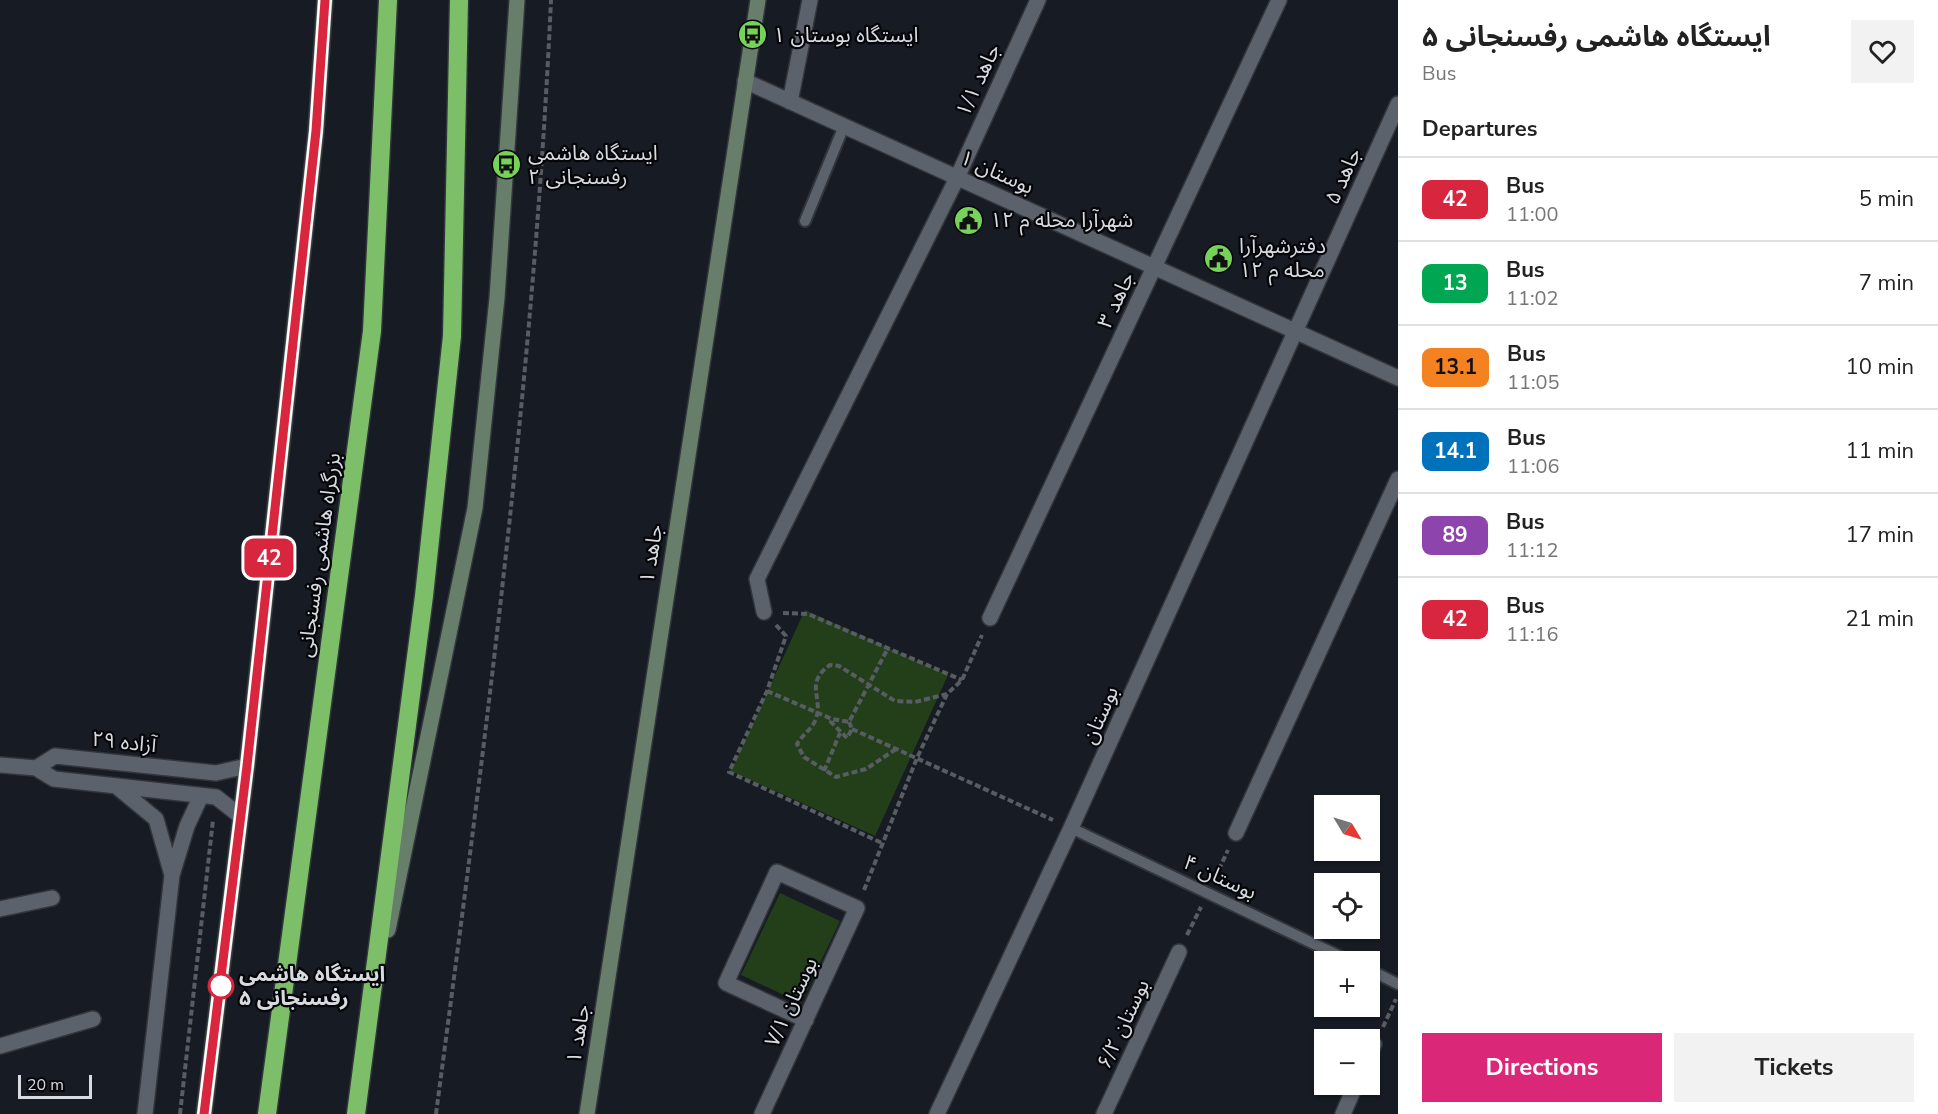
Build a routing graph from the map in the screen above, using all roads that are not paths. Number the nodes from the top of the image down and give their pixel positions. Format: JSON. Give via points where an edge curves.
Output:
{"nodes":[{"id":1,"x":324,"y":0,"type":"edge"},
{"id":2,"x":388,"y":0,"type":"edge"},
{"id":3,"x":459,"y":0,"type":"edge"},
{"id":4,"x":517,"y":0,"type":"edge"},
{"id":5,"x":758,"y":0,"type":"edge"},
{"id":6,"x":810,"y":0,"type":"edge"},
{"id":7,"x":1038,"y":0,"type":"edge"},
{"id":8,"x":1279,"y":0,"type":"edge"},
{"id":9,"x":745,"y":81,"type":"junction"},
{"id":10,"x":790,"y":102,"type":"junction"},
{"id":11,"x":1398,"y":104,"type":"edge"},
{"id":12,"x":844,"y":126,"type":"junction"},
{"id":13,"x":957,"y":177,"type":"junction"},
{"id":14,"x":805,"y":221,"type":"dead end"},
{"id":15,"x":1155,"y":267,"type":"junction"},
{"id":16,"x":1297,"y":332,"type":"junction"},
{"id":17,"x":1398,"y":378,"type":"edge"},
{"id":18,"x":1398,"y":479,"type":"edge"},
{"id":19,"x":764,"y":612,"type":"road end"},
{"id":20,"x":990,"y":618,"type":"road end"},
{"id":21,"x":0,"y":765,"type":"edge"},
{"id":22,"x":247,"y":766,"type":"junction"},
{"id":23,"x":36,"y":768,"type":"junction"},
{"id":24,"x":116,"y":786,"type":"junction"},
{"id":25,"x":209,"y":796,"type":"junction"},
{"id":26,"x":239,"y":815,"type":"junction"},
{"id":27,"x":1071,"y":828,"type":"junction"},
{"id":28,"x":1236,"y":833,"type":"dead end"},
{"id":29,"x":172,"y":875,"type":"junction"},
{"id":30,"x":52,"y":898,"type":"dead end"},
{"id":31,"x":0,"y":909,"type":"edge"},
{"id":32,"x":1329,"y":951,"type":"edge"},
{"id":33,"x":1179,"y":952,"type":"dead end"},
{"id":34,"x":1380,"y":975,"type":"edge"},
{"id":35,"x":1398,"y":984,"type":"edge"},
{"id":36,"x":371,"y":1012,"type":"junction"},
{"id":37,"x":93,"y":1019,"type":"dead end"},
{"id":38,"x":806,"y":1020,"type":"junction"},
{"id":39,"x":0,"y":1046,"type":"edge"},
{"id":40,"x":1351,"y":1095,"type":"edge"},
{"id":41,"x":145,"y":1114,"type":"edge"},
{"id":42,"x":204,"y":1114,"type":"edge"},
{"id":43,"x":267,"y":1114,"type":"edge"},
{"id":44,"x":356,"y":1114,"type":"edge"},
{"id":45,"x":586,"y":1114,"type":"edge"},
{"id":46,"x":762,"y":1114,"type":"edge"},
{"id":47,"x":937,"y":1114,"type":"edge"},
{"id":48,"x":1104,"y":1114,"type":"edge"},
{"id":49,"x":1343,"y":1114,"type":"edge"}],
"edges":[{"from":1,"to":22,"type":"street","via":[[316,131]]},
{"from":2,"to":43,"type":"highway","name":"بزرگراه هاشمی رفسنجانی","via":[[372,331]]},
{"from":3,"to":36,"type":"highway","via":[[452,336],[424,596]]},
{"from":4,"to":36,"type":"street","via":[[497,298],[475,507]]},
{"from":5,"to":9,"type":"street","name":"جاهد ۱"},
{"from":6,"to":10,"type":"street"},
{"from":7,"to":13,"type":"street","name":"جاهد ۱/۱"},
{"from":8,"to":15,"type":"street","name":"جاهد ۳"},
{"from":9,"to":10,"type":"street","name":"بوستان ۱"},
{"from":9,"to":45,"type":"street","name":"جاهد ۱"},
{"from":10,"to":12,"type":"street","name":"بوستان ۱"},
{"from":11,"to":16,"type":"street","name":"جاهد ۵"},
{"from":12,"to":13,"type":"street","name":"بوستان ۱"},
{"from":12,"to":14,"type":"lane"},
{"from":13,"to":15,"type":"street","name":"بوستان ۱"},
{"from":13,"to":19,"type":"street","name":"جاهد ۱/۱","via":[[757,579]]},
{"from":15,"to":16,"type":"street","name":"بوستان ۱"},
{"from":15,"to":20,"type":"street","name":"جاهد ۳"},
{"from":16,"to":17,"type":"street","name":"بوستان ۱"},
{"from":16,"to":27,"type":"street","name":"بوستان"},
{"from":18,"to":28,"type":"street"},
{"from":21,"to":23,"type":"street","name":"آزاده ۲۹"},
{"from":22,"to":23,"type":"street","name":"آزاده ۲۹","via":[[216,773],[55,756]]},
{"from":22,"to":26,"type":"street"},
{"from":23,"to":24,"type":"street","via":[[54,779]]},
{"from":24,"to":25,"type":"street"},
{"from":24,"to":29,"type":"street","via":[[156,819]]},
{"from":25,"to":26,"type":"street"},
{"from":25,"to":29,"type":"street","via":[[187,826]]},
{"from":26,"to":42,"type":"street"},
{"from":27,"to":32,"type":"lane","name":"بوستان ۴"},
{"from":27,"to":47,"type":"street","name":"بوستان"},
{"from":29,"to":41,"type":"street"},
{"from":30,"to":31,"type":"street"},
{"from":33,"to":48,"type":"street","name":"بوستان ۶/۲"},
{"from":34,"to":35,"type":"lane"},
{"from":36,"to":44,"type":"highway"},
{"from":37,"to":39,"type":"street"},
{"from":38,"to":38,"type":"street","name":"بوستان ۷/۱","via":[[726,983],[777,872],[857,908]]},
{"from":38,"to":46,"type":"street","name":"بوستان ۷/۱"},
{"from":40,"to":49,"type":"street"}]}
